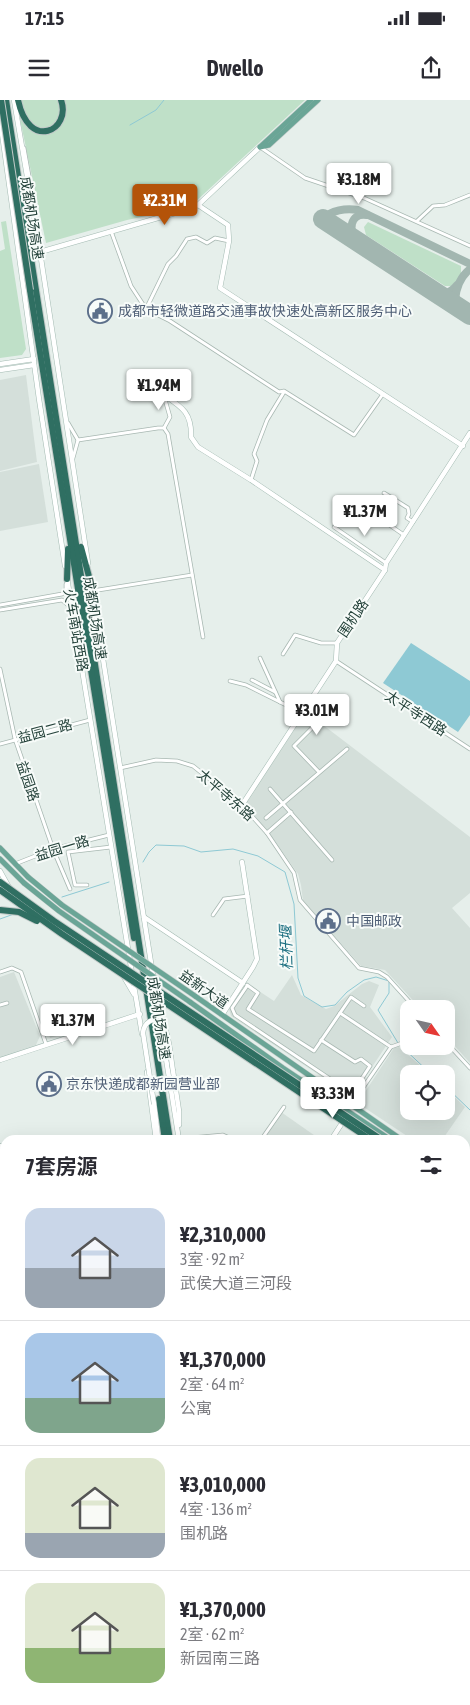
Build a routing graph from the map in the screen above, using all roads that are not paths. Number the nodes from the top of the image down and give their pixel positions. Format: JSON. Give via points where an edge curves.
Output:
{"nodes":[{"id":1,"x":3,"y":100,"type":"edge"},
{"id":2,"x":61,"y":100,"type":"edge"},
{"id":3,"x":311,"y":100,"type":"edge"},
{"id":4,"x":318,"y":100,"type":"edge"},
{"id":5,"x":15,"y":101,"type":"edge"},
{"id":6,"x":0,"y":119,"type":"edge"},
{"id":7,"x":23,"y":140,"type":"dead end"},
{"id":8,"x":260,"y":147,"type":"junction"},
{"id":9,"x":470,"y":195,"type":"edge"},
{"id":10,"x":31,"y":203,"type":"junction"},
{"id":11,"x":198,"y":204,"type":"junction"},
{"id":12,"x":417,"y":221,"type":"junction"},
{"id":13,"x":111,"y":231,"type":"junction"},
{"id":14,"x":229,"y":241,"type":"junction"},
{"id":15,"x":470,"y":246,"type":"edge"},
{"id":16,"x":40,"y":252,"type":"junction"},
{"id":17,"x":34,"y":290,"type":"junction"},
{"id":18,"x":146,"y":309,"type":"junction"},
{"id":19,"x":34,"y":362,"type":"junction"},
{"id":20,"x":23,"y":363,"type":"junction"},
{"id":21,"x":0,"y":364,"type":"edge"},
{"id":22,"x":0,"y":370,"type":"edge"},
{"id":23,"x":284,"y":391,"type":"junction"},
{"id":24,"x":383,"y":394,"type":"junction"},
{"id":25,"x":164,"y":395,"type":"joint"},
{"id":26,"x":66,"y":420,"type":"junction"},
{"id":27,"x":164,"y":428,"type":"junction"},
{"id":28,"x":470,"y":434,"type":"edge"},
{"id":29,"x":78,"y":440,"type":"junction"},
{"id":30,"x":463,"y":446,"type":"junction"},
{"id":31,"x":72,"y":461,"type":"junction"},
{"id":32,"x":251,"y":480,"type":"junction"},
{"id":33,"x":384,"y":492,"type":"dead end"},
{"id":34,"x":72,"y":516,"type":"junction"},
{"id":35,"x":385,"y":522,"type":"dead end"},
{"id":36,"x":413,"y":522,"type":"junction"},
{"id":37,"x":334,"y":527,"type":"dead end"},
{"id":38,"x":404,"y":535,"type":"junction"},
{"id":39,"x":69,"y":536,"type":"junction"},
{"id":40,"x":386,"y":563,"type":"junction"},
{"id":41,"x":385,"y":570,"type":"junction"},
{"id":42,"x":192,"y":576,"type":"junction"},
{"id":43,"x":67,"y":579,"type":"junction"},
{"id":44,"x":92,"y":587,"type":"junction"},
{"id":45,"x":0,"y":605,"type":"edge"},
{"id":46,"x":0,"y":610,"type":"edge"},
{"id":47,"x":73,"y":612,"type":"junction"},
{"id":48,"x":203,"y":636,"type":"dead end"},
{"id":49,"x":336,"y":643,"type":"junction"},
{"id":50,"x":283,"y":654,"type":"dead end"},
{"id":51,"x":260,"y":658,"type":"dead end"},
{"id":52,"x":336,"y":661,"type":"junction"},
{"id":53,"x":0,"y":668,"type":"edge"},
{"id":54,"x":252,"y":680,"type":"dead end"},
{"id":55,"x":230,"y":681,"type":"dead end"},
{"id":56,"x":276,"y":693,"type":"junction"},
{"id":57,"x":280,"y":703,"type":"junction"},
{"id":58,"x":302,"y":713,"type":"junction"},
{"id":59,"x":91,"y":720,"type":"junction"},
{"id":60,"x":15,"y":739,"type":"junction"},
{"id":61,"x":0,"y":744,"type":"edge"},
{"id":62,"x":347,"y":749,"type":"dead end"},
{"id":63,"x":470,"y":749,"type":"edge"},
{"id":64,"x":120,"y":768,"type":"junction"},
{"id":65,"x":319,"y":772,"type":"junction"},
{"id":66,"x":270,"y":789,"type":"dead end"},
{"id":67,"x":283,"y":804,"type":"junction"},
{"id":68,"x":242,"y":805,"type":"junction"},
{"id":69,"x":291,"y":812,"type":"junction"},
{"id":70,"x":266,"y":818,"type":"dead end"},
{"id":71,"x":267,"y":833,"type":"junction"},
{"id":72,"x":110,"y":835,"type":"junction"},
{"id":73,"x":67,"y":845,"type":"junction"},
{"id":74,"x":111,"y":846,"type":"junction"},
{"id":75,"x":0,"y":848,"type":"edge"},
{"id":76,"x":53,"y":849,"type":"junction"},
{"id":77,"x":68,"y":852,"type":"junction"},
{"id":78,"x":0,"y":859,"type":"edge"},
{"id":79,"x":332,"y":860,"type":"dead end"},
{"id":80,"x":242,"y":862,"type":"dead end"},
{"id":81,"x":15,"y":864,"type":"junction"},
{"id":82,"x":0,"y":871,"type":"edge"},
{"id":83,"x":0,"y":882,"type":"edge"},
{"id":84,"x":87,"y":885,"type":"dead end"},
{"id":85,"x":70,"y":889,"type":"dead end"},
{"id":86,"x":0,"y":890,"type":"edge"},
{"id":87,"x":248,"y":896,"type":"junction"},
{"id":88,"x":0,"y":910,"type":"edge"},
{"id":89,"x":212,"y":915,"type":"dead end"},
{"id":90,"x":144,"y":917,"type":"junction"},
{"id":91,"x":62,"y":934,"type":"junction"},
{"id":92,"x":0,"y":972,"type":"edge"},
{"id":93,"x":243,"y":983,"type":"junction"},
{"id":94,"x":248,"y":986,"type":"junction"},
{"id":95,"x":408,"y":1000,"type":"edge"},
{"id":96,"x":137,"y":1002,"type":"junction"},
{"id":97,"x":7,"y":1003,"type":"dead end"},
{"id":98,"x":0,"y":1005,"type":"edge"},
{"id":99,"x":364,"y":1006,"type":"dead end"},
{"id":100,"x":340,"y":1013,"type":"junction"},
{"id":101,"x":140,"y":1014,"type":"junction"},
{"id":102,"x":222,"y":1015,"type":"junction"},
{"id":103,"x":321,"y":1040,"type":"junction"},
{"id":104,"x":46,"y":1044,"type":"junction"},
{"id":105,"x":400,"y":1044,"type":"edge"},
{"id":106,"x":391,"y":1047,"type":"junction"},
{"id":107,"x":455,"y":1052,"type":"edge"},
{"id":108,"x":0,"y":1060,"type":"edge"},
{"id":109,"x":470,"y":1068,"type":"edge"},
{"id":110,"x":157,"y":1076,"type":"junction"},
{"id":111,"x":351,"y":1105,"type":"junction"},
{"id":112,"x":284,"y":1107,"type":"dead end"},
{"id":113,"x":349,"y":1112,"type":"junction"},
{"id":114,"x":155,"y":1135,"type":"edge"},
{"id":115,"x":156,"y":1135,"type":"edge"},
{"id":116,"x":164,"y":1135,"type":"edge"},
{"id":117,"x":169,"y":1135,"type":"edge"},
{"id":118,"x":178,"y":1135,"type":"edge"},
{"id":119,"x":179,"y":1135,"type":"edge"},
{"id":120,"x":264,"y":1135,"type":"edge"},
{"id":121,"x":334,"y":1135,"type":"edge"},
{"id":122,"x":364,"y":1135,"type":"edge"},
{"id":123,"x":375,"y":1135,"type":"edge"},
{"id":124,"x":384,"y":1135,"type":"edge"},
{"id":125,"x":395,"y":1135,"type":"edge"}],
"edges":[{"from":1,"to":17,"type":"highway","name":"成都机场高速","bridge":true},
{"from":2,"to":5,"type":"highway","via":[[64,114],[60,121],[50,130],[38,131],[30,128]]},
{"from":3,"to":8,"type":"main road"},
{"from":4,"to":8,"type":"main road","via":[[269,145]]},
{"from":5,"to":10,"type":"main road"},
{"from":6,"to":19,"type":"main road","name":"火车南站西路"},
{"from":7,"to":10,"type":"street"},
{"from":8,"to":11,"type":"main road"},
{"from":8,"to":12,"type":"street","via":[[305,178]]},
{"from":9,"to":12,"type":"street","via":[[433,206]]},
{"from":10,"to":16,"type":"main road"},
{"from":11,"to":13,"type":"main road"},
{"from":11,"to":14,"type":"main road","via":[[228,225]]},
{"from":12,"to":15,"type":"street"},
{"from":13,"to":16,"type":"main road"},
{"from":13,"to":18,"type":"street","via":[[131,286]]},
{"from":14,"to":18,"type":"street","via":[[215,238],[207,243],[196,236],[187,239],[168,264]]},
{"from":14,"to":24,"type":"main road","via":[[220,288]]},
{"from":16,"to":26,"type":"main road"},
{"from":17,"to":34,"type":"highway","name":"成都机场高速"},
{"from":17,"to":39,"type":"highway","name":"成都机场高速"},
{"from":18,"to":23,"type":"street","via":[[170,321],[279,392]]},
{"from":19,"to":20,"type":"main road"},
{"from":19,"to":43,"type":"main road","name":"火车南站西路"},
{"from":20,"to":21,"type":"main road"},
{"from":20,"to":22,"type":"main road"},
{"from":23,"to":24,"type":"street","via":[[354,435]]},
{"from":23,"to":32,"type":"street","via":[[267,420],[254,454],[257,461]]},
{"from":24,"to":30,"type":"main road"},
{"from":25,"to":27,"type":"street","via":[[170,417]]},
{"from":25,"to":32,"type":"main road","via":[[181,406],[191,424],[191,437],[198,447]]},
{"from":26,"to":29,"type":"street"},
{"from":26,"to":31,"type":"main road"},
{"from":27,"to":29,"type":"street"},
{"from":27,"to":42,"type":"street","via":[[168,434]]},
{"from":28,"to":30,"type":"main road","name":"围机路"},
{"from":29,"to":31,"type":"street"},
{"from":30,"to":36,"type":"main road","name":"围机路"},
{"from":31,"to":44,"type":"main road"},
{"from":32,"to":41,"type":"main road"},
{"from":33,"to":36,"type":"street","via":[[408,508],[407,518]]},
{"from":34,"to":44,"type":"highway"},
{"from":34,"to":110,"type":"highway","name":"成都机场高速"},
{"from":35,"to":38,"type":"street"},
{"from":36,"to":38,"type":"main road","name":"围机路"},
{"from":37,"to":40,"type":"street"},
{"from":38,"to":40,"type":"main road","name":"围机路"},
{"from":39,"to":43,"type":"highway"},
{"from":39,"to":110,"type":"highway","name":"成都机场高速"},
{"from":40,"to":41,"type":"main road","name":"围机路"},
{"from":41,"to":49,"type":"main road","name":"围机路"},
{"from":42,"to":44,"type":"street"},
{"from":42,"to":48,"type":"street"},
{"from":43,"to":45,"type":"street","via":[[62,594]]},
{"from":43,"to":47,"type":"main road","name":"火车南站西路"},
{"from":44,"to":64,"type":"main road"},
{"from":46,"to":47,"type":"street","via":[[62,600]]},
{"from":47,"to":59,"type":"main road","name":"火车南站西路"},
{"from":49,"to":50,"type":"street","via":[[321,643],[295,635]]},
{"from":49,"to":52,"type":"main road","name":"围机路"},
{"from":51,"to":56,"type":"street"},
{"from":52,"to":58,"type":"main road"},
{"from":52,"to":63,"type":"street","name":"太平寺西路"},
{"from":53,"to":60,"type":"street","name":"益园路"},
{"from":54,"to":56,"type":"street"},
{"from":55,"to":57,"type":"street","via":[[246,685]]},
{"from":56,"to":57,"type":"street"},
{"from":57,"to":58,"type":"street"},
{"from":58,"to":65,"type":"street","via":[[317,723],[294,746]]},
{"from":58,"to":68,"type":"main road"},
{"from":59,"to":60,"type":"street","name":"益园二路"},
{"from":59,"to":72,"type":"main road","name":"火车南站西路"},
{"from":60,"to":61,"type":"street","name":"益园二路"},
{"from":60,"to":76,"type":"street","name":"益园路"},
{"from":62,"to":65,"type":"street"},
{"from":64,"to":68,"type":"street","name":"太平寺东路","via":[[156,760],[178,761],[193,766]]},
{"from":64,"to":90,"type":"main road"},
{"from":65,"to":67,"type":"street"},
{"from":66,"to":67,"type":"street"},
{"from":67,"to":69,"type":"street"},
{"from":67,"to":70,"type":"street"},
{"from":68,"to":71,"type":"street","name":"太平寺东路"},
{"from":69,"to":71,"type":"street"},
{"from":69,"to":79,"type":"street"},
{"from":71,"to":95,"type":"street","name":"太平寺东路","via":[[294,873],[300,900],[359,968],[387,977]]},
{"from":72,"to":73,"type":"street","name":"益园一路"},
{"from":72,"to":74,"type":"main road","name":"火车南站西路"},
{"from":73,"to":76,"type":"street","name":"益园一路"},
{"from":73,"to":77,"type":"street"},
{"from":74,"to":77,"type":"street"},
{"from":74,"to":96,"type":"main road","name":"火车南站西路"},
{"from":75,"to":81,"type":"main road","name":"益新大道"},
{"from":76,"to":81,"type":"street","name":"益园一路"},
{"from":76,"to":85,"type":"street","name":"益园路"},
{"from":77,"to":84,"type":"street","via":[[74,885]]},
{"from":78,"to":113,"type":"main road","name":"益新大道","bridge":true,"via":[[59,911]]},
{"from":80,"to":87,"type":"main road"},
{"from":81,"to":102,"type":"main road","name":"益新大道","bridge":true,"via":[[62,905]]},
{"from":82,"to":96,"type":"main road","via":[[14,898],[32,916],[124,977]]},
{"from":83,"to":123,"type":"highway","bridge":true},
{"from":86,"to":91,"type":"highway","bridge":true},
{"from":87,"to":89,"type":"street","via":[[224,898]]},
{"from":87,"to":93,"type":"main road","via":[[257,959]]},
{"from":88,"to":91,"type":"highway","bridge":true,"via":[[19,912]]},
{"from":90,"to":93,"type":"main road"},
{"from":90,"to":118,"type":"main road"},
{"from":91,"to":122,"type":"highway","bridge":true},
{"from":92,"to":104,"type":"street","via":[[12,968],[21,972]]},
{"from":93,"to":94,"type":"street"},
{"from":93,"to":102,"type":"main road"},
{"from":94,"to":103,"type":"street","via":[[258,993],[248,1009],[314,1051]]},
{"from":94,"to":103,"type":"street","via":[[232,1008],[235,1015],[348,1091],[355,1089],[370,1066],[360,1059],[355,1062]]},
{"from":96,"to":101,"type":"main road","name":"火车南站西路"},
{"from":97,"to":98,"type":"street"},
{"from":99,"to":100,"type":"street","via":[[351,997]]},
{"from":100,"to":103,"type":"street"},
{"from":100,"to":106,"type":"street"},
{"from":101,"to":104,"type":"main road"},
{"from":101,"to":114,"type":"main road","name":"火车南站西路"},
{"from":102,"to":111,"type":"main road","name":"益新大道"},
{"from":104,"to":108,"type":"main road"},
{"from":105,"to":106,"type":"street"},
{"from":106,"to":111,"type":"street"},
{"from":107,"to":109,"type":"street"},
{"from":110,"to":116,"type":"highway","name":"成都机场高速"},
{"from":110,"to":117,"type":"highway","name":"成都机场高速"},
{"from":111,"to":113,"type":"main road"},
{"from":111,"to":125,"type":"main road","name":"益新大道"},
{"from":112,"to":120,"type":"street"},
{"from":113,"to":121,"type":"main road"},
{"from":113,"to":124,"type":"main road","name":"益新大道"},
{"from":115,"to":119,"type":"main road","bridge":true,"via":[[143,1033],[144,1026],[154,1020],[165,1027],[179,1111]]}]}
